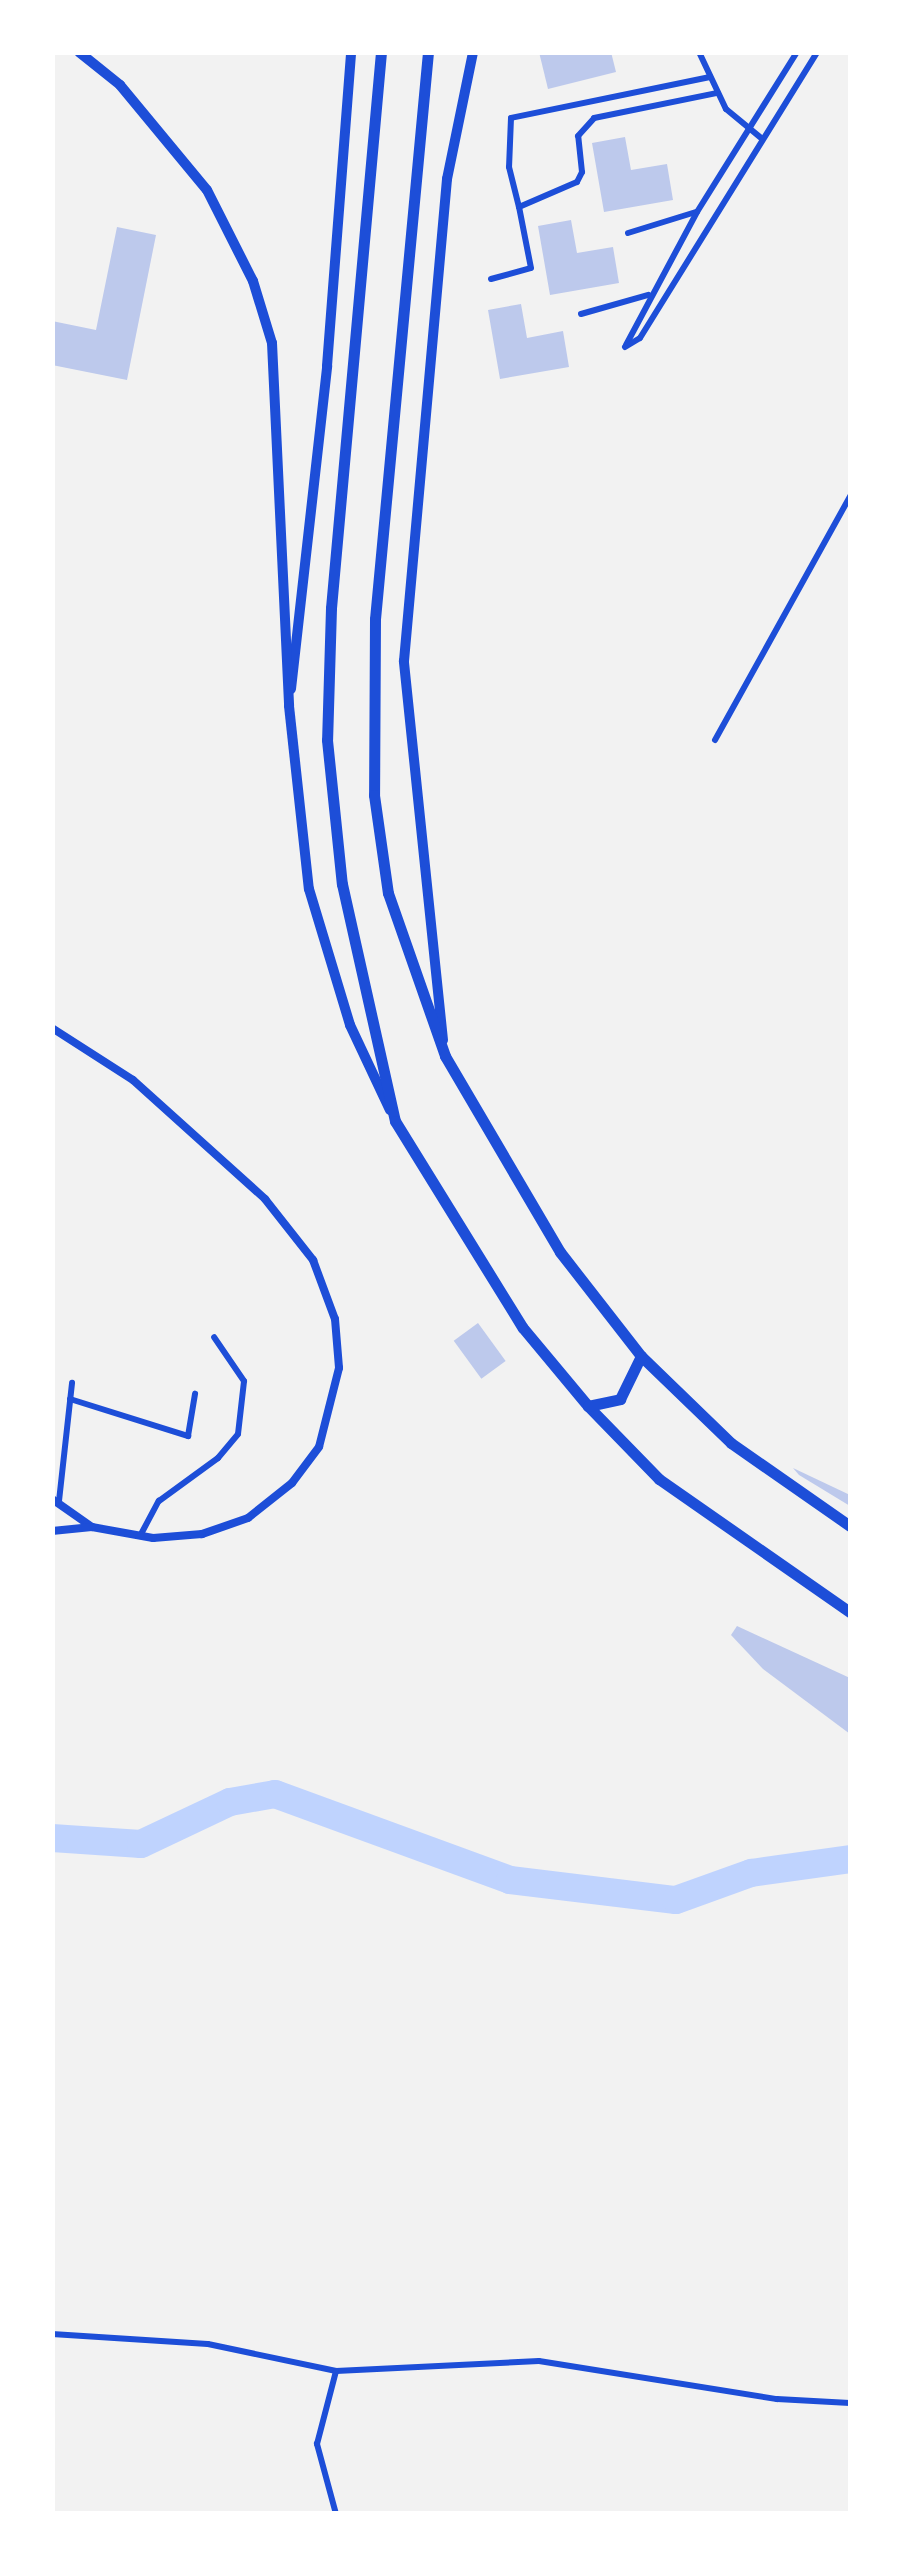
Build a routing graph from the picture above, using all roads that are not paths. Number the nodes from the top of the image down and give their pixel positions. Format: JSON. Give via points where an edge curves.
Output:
{"nodes":[{"id":1,"x":79,"y":52,"type":"edge"},
{"id":2,"x":351,"y":52,"type":"edge"},
{"id":3,"x":382,"y":52,"type":"edge"},
{"id":4,"x":428,"y":52,"type":"edge"},
{"id":5,"x":473,"y":52,"type":"edge"},
{"id":6,"x":699,"y":52,"type":"edge"},
{"id":7,"x":798,"y":52,"type":"edge"},
{"id":8,"x":817,"y":52,"type":"edge"},
{"id":9,"x":710,"y":77,"type":"junction"},
{"id":10,"x":716,"y":93,"type":"junction"},
{"id":11,"x":747,"y":130,"type":"junction"},
{"id":12,"x":761,"y":138,"type":"junction"},
{"id":13,"x":519,"y":207,"type":"junction"},
{"id":14,"x":697,"y":212,"type":"junction"},
{"id":15,"x":628,"y":232,"type":"dead end"},
{"id":16,"x":490,"y":279,"type":"dead end"},
{"id":17,"x":650,"y":295,"type":"junction"},
{"id":18,"x":581,"y":314,"type":"dead end"},
{"id":19,"x":850,"y":496,"type":"edge"},
{"id":20,"x":290,"y":706,"type":"junction"},
{"id":21,"x":715,"y":740,"type":"dead end"},
{"id":22,"x":52,"y":1028,"type":"edge"},
{"id":23,"x":445,"y":1056,"type":"junction"},
{"id":24,"x":395,"y":1121,"type":"junction"},
{"id":25,"x":214,"y":1337,"type":"dead end"},
{"id":26,"x":641,"y":1356,"type":"junction"},
{"id":27,"x":72,"y":1383,"type":"dead end"},
{"id":28,"x":196,"y":1394,"type":"dead end"},
{"id":29,"x":70,"y":1399,"type":"junction"},
{"id":30,"x":588,"y":1406,"type":"junction"},
{"id":31,"x":56,"y":1500,"type":"edge"},
{"id":32,"x":850,"y":1526,"type":"edge"},
{"id":33,"x":92,"y":1527,"type":"junction"},
{"id":34,"x":52,"y":1531,"type":"edge"},
{"id":35,"x":140,"y":1536,"type":"junction"},
{"id":36,"x":850,"y":1612,"type":"edge"},
{"id":37,"x":52,"y":2334,"type":"edge"},
{"id":38,"x":336,"y":2371,"type":"junction"},
{"id":39,"x":850,"y":2402,"type":"edge"},
{"id":40,"x":336,"y":2514,"type":"edge"}],
"edges":[{"from":1,"to":20,"type":"main road","via":[[172,141],[232,232],[253,281],[276,388]]},
{"from":2,"to":20,"type":"main road","via":[[327,366]]},
{"from":3,"to":24,"type":"highway","via":[[331,608],[327,740],[342,884]]},
{"from":4,"to":23,"type":"highway","via":[[376,600],[374,795],[388,892]]},
{"from":5,"to":23,"type":"main road","via":[[446,179],[404,661]]},
{"from":6,"to":9,"type":"street"},
{"from":7,"to":11,"type":"street"},
{"from":8,"to":12,"type":"street"},
{"from":9,"to":10,"type":"street"},
{"from":9,"to":13,"type":"street","via":[[511,118],[509,166]]},
{"from":10,"to":11,"type":"street"},
{"from":10,"to":13,"type":"street","via":[[594,118],[578,136],[577,182]]},
{"from":11,"to":12,"type":"street"},
{"from":11,"to":14,"type":"street"},
{"from":12,"to":17,"type":"street","via":[[640,338],[625,347]]},
{"from":13,"to":16,"type":"street","via":[[531,268]]},
{"from":14,"to":15,"type":"street"},
{"from":14,"to":17,"type":"street"},
{"from":17,"to":18,"type":"street"},
{"from":19,"to":21,"type":"street"},
{"from":20,"to":24,"type":"main road","via":[[309,889],[350,1025]]},
{"from":22,"to":35,"type":"street","via":[[133,1080],[265,1199],[313,1260],[335,1318],[339,1368],[318,1447],[292,1483],[248,1518],[202,1534]]},
{"from":23,"to":26,"type":"highway","via":[[560,1252]]},
{"from":24,"to":30,"type":"highway","via":[[523,1328]]},
{"from":25,"to":35,"type":"street","via":[[244,1381],[238,1434],[218,1458],[160,1501]]},
{"from":26,"to":30,"type":"highway","via":[[620,1399]]},
{"from":26,"to":32,"type":"highway","via":[[731,1442]]},
{"from":27,"to":29,"type":"street"},
{"from":28,"to":29,"type":"street","via":[[188,1436]]},
{"from":29,"to":31,"type":"street"},
{"from":30,"to":36,"type":"highway","via":[[658,1479]]},
{"from":31,"to":33,"type":"street"},
{"from":33,"to":34,"type":"street"},
{"from":33,"to":35,"type":"street"},
{"from":37,"to":38,"type":"street","via":[[208,2344]]},
{"from":38,"to":39,"type":"street","via":[[538,2361],[777,2399]]},
{"from":38,"to":40,"type":"street","via":[[317,2444]]}]}
